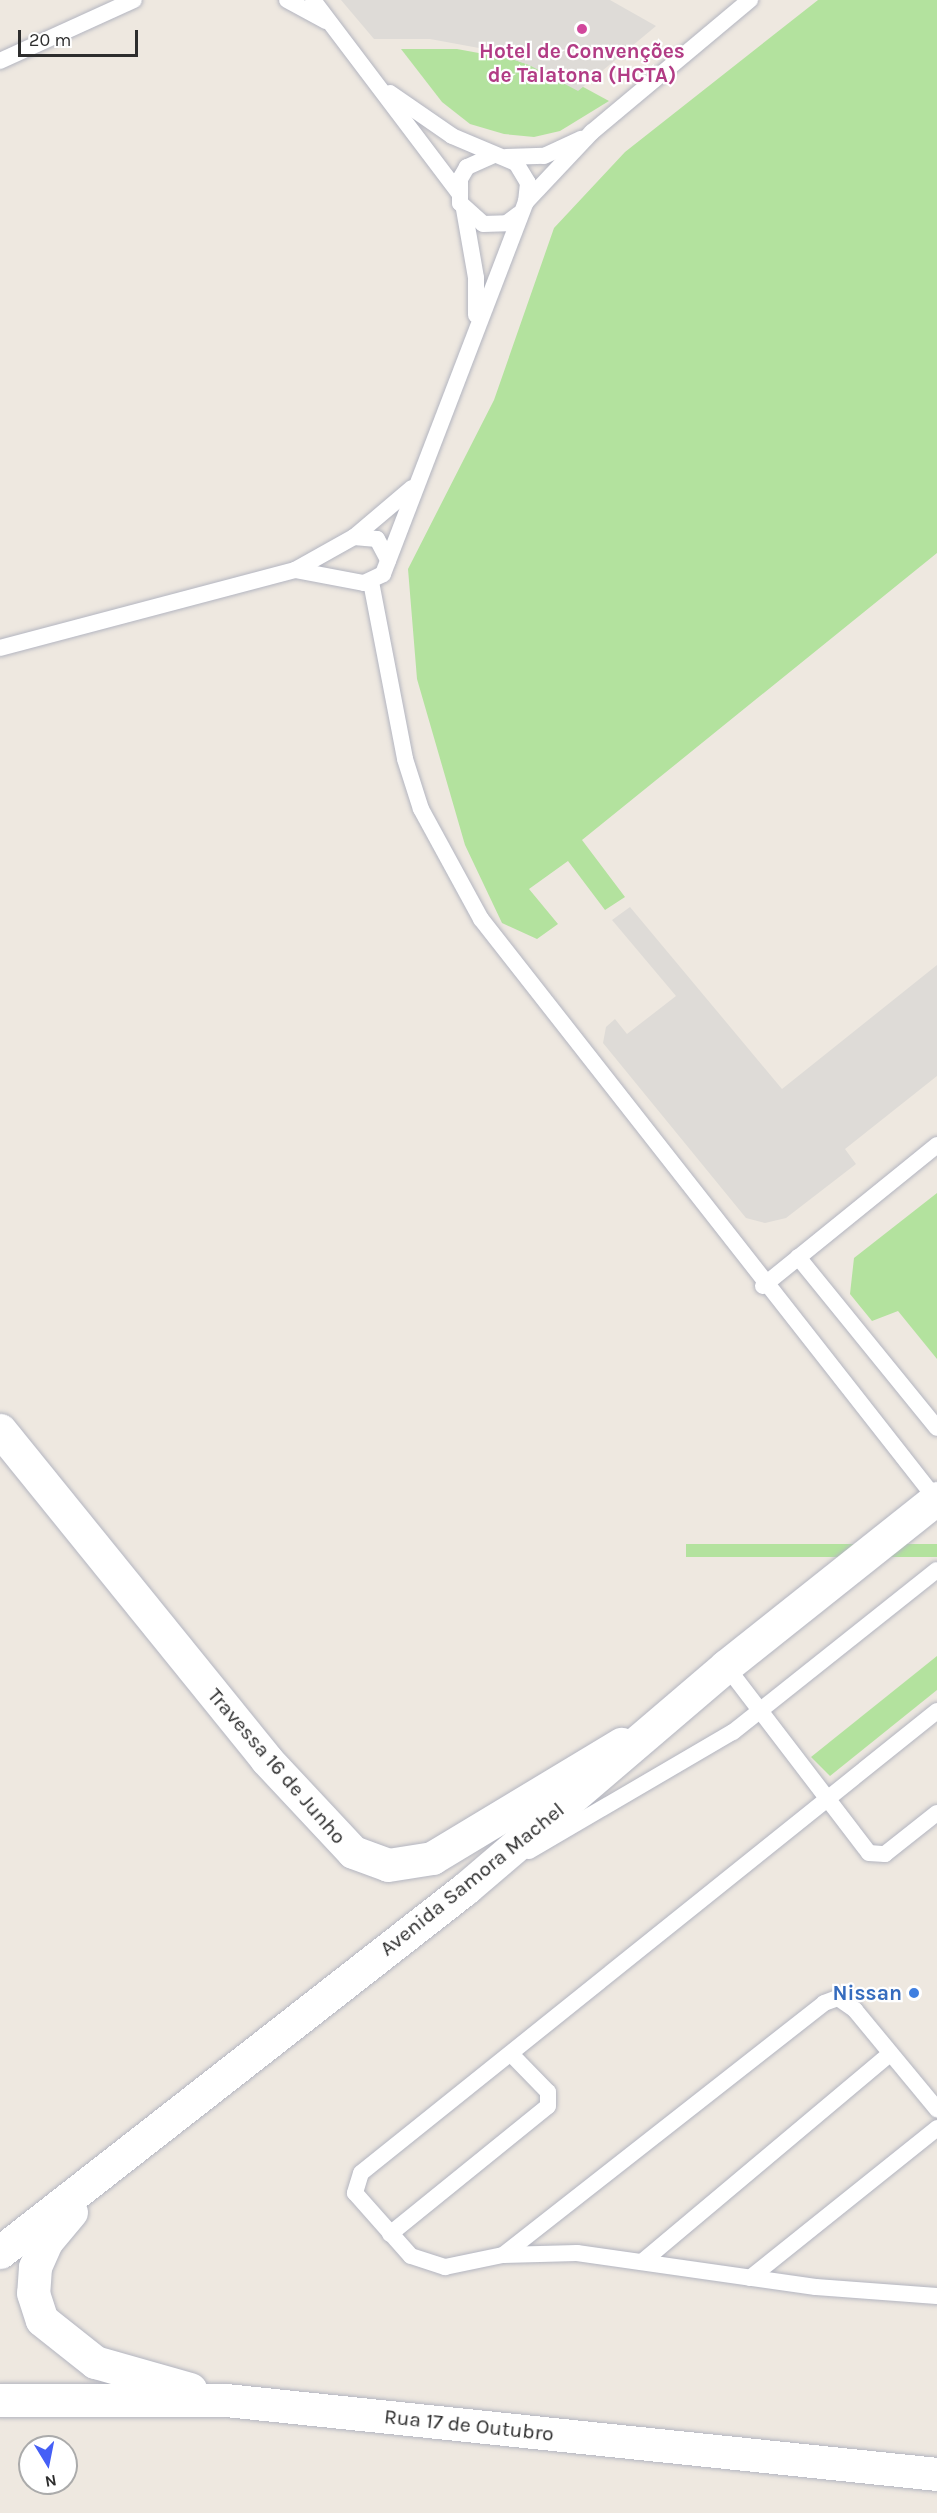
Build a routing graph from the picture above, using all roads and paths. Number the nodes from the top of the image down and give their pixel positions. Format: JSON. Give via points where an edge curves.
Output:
{"nodes":[{"id":1,"x":134,"y":0,"type":"edge"},
{"id":2,"x":287,"y":0,"type":"edge"},
{"id":3,"x":313,"y":0,"type":"edge"},
{"id":4,"x":750,"y":0,"type":"edge"},
{"id":5,"x":334,"y":26,"type":"junction"},
{"id":6,"x":0,"y":61,"type":"edge"},
{"id":7,"x":387,"y":91,"type":"junction"},
{"id":8,"x":592,"y":132,"type":"junction"},
{"id":9,"x":500,"y":156,"type":"junction"},
{"id":10,"x":458,"y":192,"type":"junction"},
{"id":11,"x":523,"y":208,"type":"junction"},
{"id":12,"x":464,"y":209,"type":"junction"},
{"id":13,"x":474,"y":333,"type":"junction"},
{"id":14,"x":413,"y":488,"type":"junction"},
{"id":15,"x":350,"y":540,"type":"junction"},
{"id":16,"x":388,"y":560,"type":"junction"},
{"id":17,"x":295,"y":570,"type":"junction"},
{"id":18,"x":351,"y":579,"type":"junction"},
{"id":19,"x":371,"y":582,"type":"junction"},
{"id":20,"x":0,"y":648,"type":"edge"},
{"id":21,"x":937,"y":1144,"type":"edge"},
{"id":22,"x":798,"y":1257,"type":"junction"},
{"id":23,"x":763,"y":1286,"type":"junction"},
{"id":24,"x":937,"y":1428,"type":"edge"},
{"id":25,"x":0,"y":1430,"type":"edge"},
{"id":26,"x":936,"y":1498,"type":"edge"},
{"id":27,"x":937,"y":1570,"type":"edge"},
{"id":28,"x":726,"y":1666,"type":"junction"},
{"id":29,"x":937,"y":1711,"type":"edge"},
{"id":30,"x":760,"y":1712,"type":"junction"},
{"id":31,"x":668,"y":1716,"type":"junction"},
{"id":32,"x":824,"y":1801,"type":"junction"},
{"id":33,"x":937,"y":1814,"type":"edge"},
{"id":34,"x":466,"y":1888,"type":"junction"},
{"id":35,"x":890,"y":2054,"type":"junction"},
{"id":36,"x":512,"y":2055,"type":"junction"},
{"id":37,"x":937,"y":2109,"type":"edge"},
{"id":38,"x":937,"y":2128,"type":"edge"},
{"id":39,"x":112,"y":2163,"type":"junction"},
{"id":40,"x":390,"y":2234,"type":"junction"},
{"id":41,"x":0,"y":2252,"type":"edge"},
{"id":42,"x":503,"y":2254,"type":"junction"},
{"id":43,"x":642,"y":2262,"type":"junction"},
{"id":44,"x":750,"y":2278,"type":"junction"},
{"id":45,"x":937,"y":2295,"type":"edge"},
{"id":46,"x":0,"y":2400,"type":"edge"},
{"id":47,"x":226,"y":2400,"type":"junction"},
{"id":48,"x":937,"y":2474,"type":"edge"}],
"edges":[{"from":1,"to":6,"type":"lane"},
{"from":2,"to":5,"type":"lane"},
{"from":3,"to":5,"type":"lane"},
{"from":4,"to":8,"type":"lane"},
{"from":5,"to":7,"type":"lane"},
{"from":7,"to":9,"type":"lane","via":[[452,136]]},
{"from":7,"to":10,"type":"lane"},
{"from":8,"to":9,"type":"lane","via":[[544,156]]},
{"from":8,"to":11,"type":"lane"},
{"from":9,"to":10,"type":"lane","via":[[467,166]]},
{"from":9,"to":11,"type":"lane","via":[[524,172]]},
{"from":10,"to":12,"type":"lane"},
{"from":11,"to":12,"type":"lane","via":[[495,225],[472,219]]},
{"from":11,"to":13,"type":"lane"},
{"from":12,"to":13,"type":"lane","via":[[477,285]]},
{"from":13,"to":14,"type":"lane"},
{"from":14,"to":15,"type":"lane"},
{"from":14,"to":16,"type":"lane"},
{"from":15,"to":16,"type":"lane","via":[[377,539]]},
{"from":15,"to":17,"type":"lane"},
{"from":15,"to":18,"type":"lane","via":[[340,562]]},
{"from":16,"to":19,"type":"lane","via":[[383,574]]},
{"from":17,"to":18,"type":"lane"},
{"from":17,"to":20,"type":"lane"},
{"from":18,"to":19,"type":"lane"},
{"from":19,"to":23,"type":"lane","via":[[405,759],[440,853],[480,920]]},
{"from":21,"to":22,"type":"lane"},
{"from":22,"to":23,"type":"lane"},
{"from":22,"to":24,"type":"lane"},
{"from":23,"to":26,"type":"lane"},
{"from":25,"to":31,"type":"main road","name":"Travessa 16 de Junho","via":[[319,1821],[371,1861],[411,1864],[432,1858]]},
{"from":26,"to":28,"type":"main road","name":"Avenida Samora Machel"},
{"from":27,"to":30,"type":"lane"},
{"from":28,"to":30,"type":"lane"},
{"from":28,"to":31,"type":"main road","name":"Avenida Samora Machel"},
{"from":29,"to":32,"type":"lane"},
{"from":30,"to":32,"type":"lane"},
{"from":30,"to":34,"type":"lane"},
{"from":31,"to":34,"type":"main road","name":"Avenida Samora Machel"},
{"from":32,"to":33,"type":"lane","via":[[869,1853],[878,1856]]},
{"from":32,"to":36,"type":"lane"},
{"from":34,"to":39,"type":"main road","name":"Avenida Samora Machel"},
{"from":35,"to":37,"type":"lane"},
{"from":35,"to":42,"type":"lane","via":[[845,2001],[824,2002]]},
{"from":35,"to":43,"type":"lane"},
{"from":36,"to":40,"type":"lane","via":[[361,2173],[355,2193]]},
{"from":36,"to":40,"type":"lane","via":[[548,2092],[548,2106]]},
{"from":38,"to":44,"type":"lane"},
{"from":39,"to":41,"type":"main road","name":"Avenida Samora Machel"},
{"from":39,"to":47,"type":"main road","via":[[42,2250],[33,2293],[42,2320],[95,2362]]},
{"from":40,"to":42,"type":"lane","via":[[411,2256],[445,2267]]},
{"from":42,"to":43,"type":"lane","via":[[577,2253]]},
{"from":43,"to":44,"type":"lane"},
{"from":44,"to":45,"type":"lane"},
{"from":46,"to":47,"type":"main road","name":"Rua 17 de Outubro"},
{"from":47,"to":48,"type":"main road","name":"Rua 17 de Outubro"}]}
